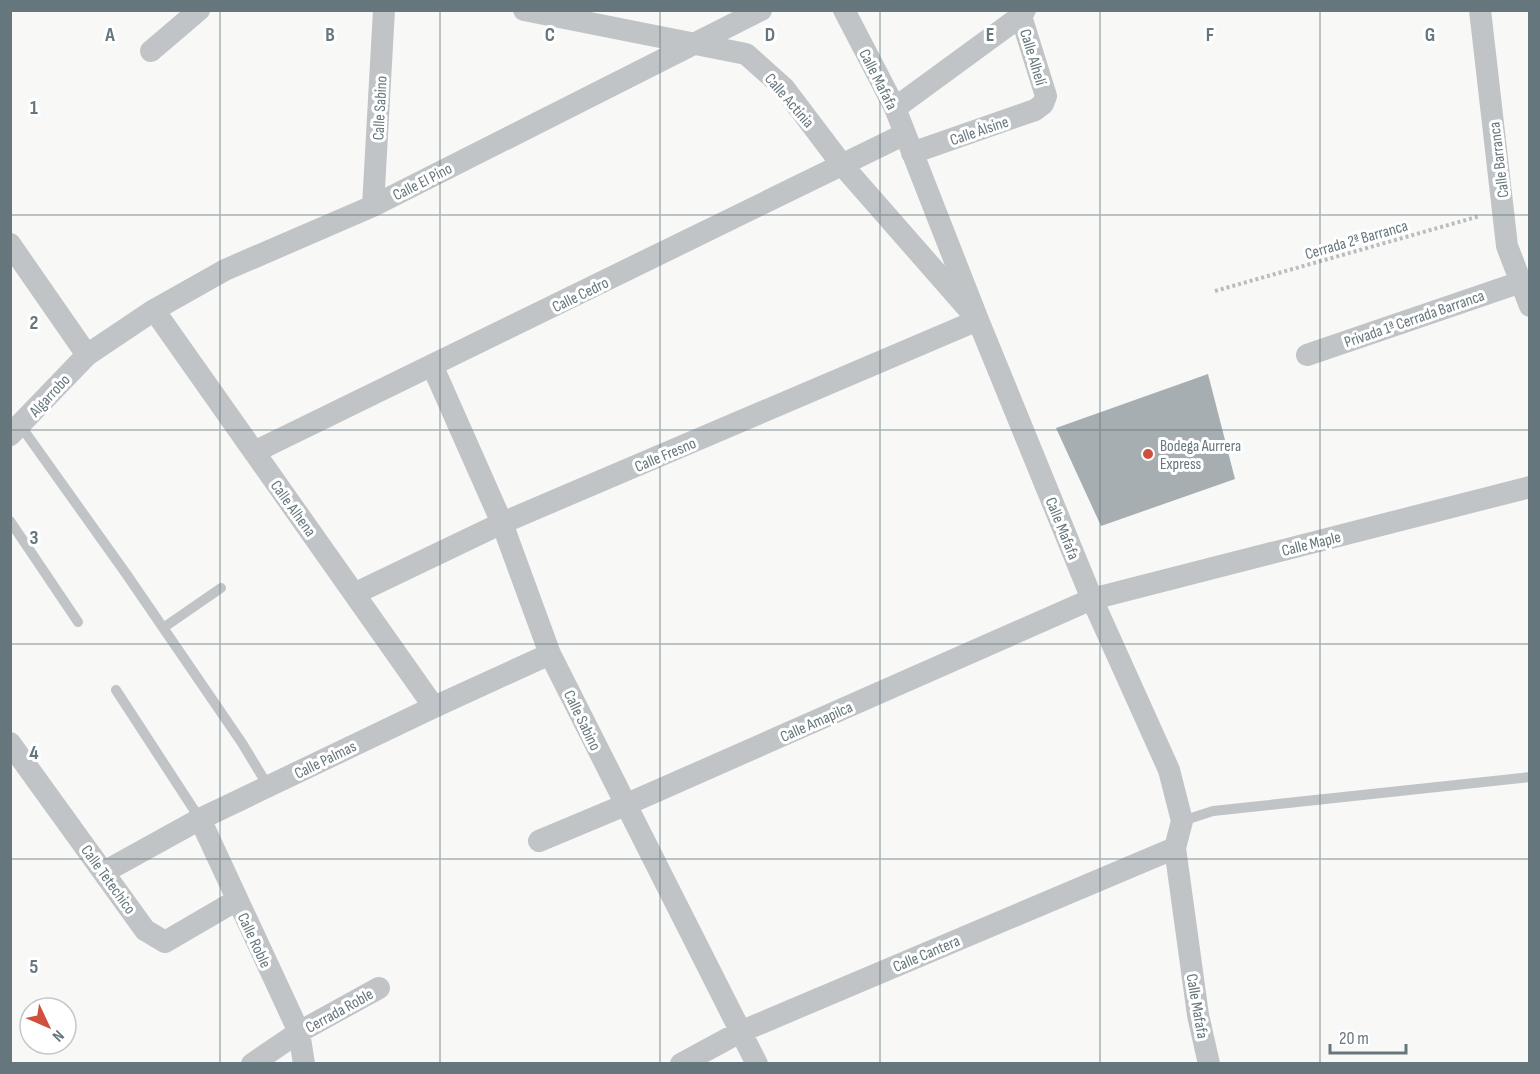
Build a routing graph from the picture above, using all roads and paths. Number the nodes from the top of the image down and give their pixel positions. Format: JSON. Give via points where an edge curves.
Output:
{"nodes":[{"id":1,"x":199,"y":10,"type":"edge"},
{"id":2,"x":384,"y":10,"type":"edge"},
{"id":3,"x":524,"y":10,"type":"edge"},
{"id":4,"x":761,"y":10,"type":"edge"},
{"id":5,"x":844,"y":10,"type":"edge"},
{"id":6,"x":1480,"y":10,"type":"edge"},
{"id":7,"x":1021,"y":12,"type":"edge"},
{"id":8,"x":691,"y":45,"type":"junction"},
{"id":9,"x":151,"y":51,"type":"dead end"},
{"id":10,"x":1043,"y":104,"type":"joint"},
{"id":11,"x":895,"y":108,"type":"junction"},
{"id":12,"x":909,"y":144,"type":"junction"},
{"id":13,"x":843,"y":166,"type":"junction"},
{"id":14,"x":373,"y":206,"type":"junction"},
{"id":15,"x":1503,"y":209,"type":"junction"},
{"id":16,"x":10,"y":244,"type":"edge"},
{"id":17,"x":1521,"y":282,"type":"junction"},
{"id":18,"x":1215,"y":291,"type":"dead end"},
{"id":19,"x":1530,"y":306,"type":"edge"},
{"id":20,"x":154,"y":310,"type":"junction"},
{"id":21,"x":978,"y":320,"type":"junction"},
{"id":22,"x":87,"y":355,"type":"junction"},
{"id":23,"x":1307,"y":355,"type":"dead end"},
{"id":24,"x":432,"y":365,"type":"junction"},
{"id":25,"x":15,"y":430,"type":"edge"},
{"id":26,"x":254,"y":452,"type":"junction"},
{"id":27,"x":1530,"y":487,"type":"edge"},
{"id":28,"x":10,"y":521,"type":"edge"},
{"id":29,"x":502,"y":523,"type":"junction"},
{"id":30,"x":221,"y":588,"type":"dead end"},
{"id":31,"x":356,"y":593,"type":"junction"},
{"id":32,"x":1092,"y":599,"type":"junction"},
{"id":33,"x":78,"y":622,"type":"dead end"},
{"id":34,"x":163,"y":628,"type":"junction"},
{"id":35,"x":550,"y":654,"type":"junction"},
{"id":36,"x":116,"y":690,"type":"dead end"},
{"id":37,"x":434,"y":706,"type":"junction"},
{"id":38,"x":10,"y":743,"type":"edge"},
{"id":39,"x":1530,"y":777,"type":"edge"},
{"id":40,"x":268,"y":786,"type":"junction"},
{"id":41,"x":626,"y":805,"type":"junction"},
{"id":42,"x":200,"y":819,"type":"junction"},
{"id":43,"x":1182,"y":821,"type":"junction"},
{"id":44,"x":539,"y":842,"type":"dead end"},
{"id":45,"x":1175,"y":848,"type":"junction"},
{"id":46,"x":104,"y":872,"type":"junction"},
{"id":47,"x":237,"y":900,"type":"junction"},
{"id":48,"x":379,"y":988,"type":"dead end"},
{"id":49,"x":299,"y":1032,"type":"junction"},
{"id":50,"x":740,"y":1032,"type":"junction"},
{"id":51,"x":252,"y":1064,"type":"edge"},
{"id":52,"x":303,"y":1064,"type":"edge"},
{"id":53,"x":681,"y":1064,"type":"edge"},
{"id":54,"x":757,"y":1064,"type":"edge"},
{"id":55,"x":1209,"y":1064,"type":"edge"}],
"edges":[{"from":1,"to":9,"type":"street"},
{"from":2,"to":14,"type":"street","name":"Calle Sabino"},
{"from":3,"to":8,"type":"street","name":"Calle Actinia"},
{"from":4,"to":8,"type":"street","name":"Calle El Pino"},
{"from":5,"to":11,"type":"street","name":"Calle Mafafa"},
{"from":6,"to":15,"type":"street","name":"Calle Barranca"},
{"from":7,"to":10,"type":"street","name":"Calle Alhelí","via":[[1046,96]]},
{"from":7,"to":11,"type":"street"},
{"from":8,"to":13,"type":"street","name":"Calle Actinia","via":[[746,54],[784,88]]},
{"from":8,"to":14,"type":"street","name":"Calle El Pino"},
{"from":10,"to":12,"type":"street","name":"Calle Álsine","via":[[1035,110]]},
{"from":11,"to":12,"type":"street","name":"Calle Mafafa"},
{"from":12,"to":13,"type":"street","name":"Calle Cedro"},
{"from":12,"to":21,"type":"street","name":"Calle Mafafa"},
{"from":13,"to":21,"type":"street","name":"Calle Actinia"},
{"from":13,"to":24,"type":"street","name":"Calle Cedro"},
{"from":14,"to":20,"type":"street","name":"Calle El Pino","via":[[225,270]]},
{"from":15,"to":17,"type":"street","name":"Calle Barranca","via":[[1507,246]]},
{"from":15,"to":18,"type":"path","name":"Cerrada 2ª Barranca"},
{"from":16,"to":22,"type":"street"},
{"from":17,"to":19,"type":"street","name":"Calle Barranca"},
{"from":17,"to":23,"type":"street","name":"Privada 1ª Cerrada Barranca"},
{"from":20,"to":22,"type":"street","name":"Calle El Pino"},
{"from":20,"to":26,"type":"street","name":"Calle Alhena"},
{"from":21,"to":29,"type":"street","name":"Calle Fresno"},
{"from":21,"to":32,"type":"street","name":"Calle Mafafa"},
{"from":22,"to":25,"type":"street","name":"Algarrobo"},
{"from":24,"to":26,"type":"street","name":"Calle Cedro"},
{"from":24,"to":29,"type":"street","name":"Calle Sabino"},
{"from":25,"to":34,"type":"lane","via":[[36,445]]},
{"from":26,"to":31,"type":"street","name":"Calle Alhena"},
{"from":27,"to":32,"type":"street","name":"Calle Maple"},
{"from":28,"to":33,"type":"lane"},
{"from":29,"to":31,"type":"street","name":"Calle Fresno"},
{"from":29,"to":35,"type":"street","name":"Calle Sabino"},
{"from":30,"to":34,"type":"lane"},
{"from":31,"to":37,"type":"street","name":"Calle Alhena"},
{"from":32,"to":41,"type":"street","name":"Calle Amapilca"},
{"from":32,"to":43,"type":"street","name":"Calle Mafafa","via":[[1169,770]]},
{"from":34,"to":40,"type":"lane"},
{"from":35,"to":37,"type":"street","name":"Calle Palmas"},
{"from":35,"to":41,"type":"street","name":"Calle Sabino"},
{"from":36,"to":42,"type":"lane"},
{"from":37,"to":40,"type":"street","name":"Calle Palmas"},
{"from":38,"to":46,"type":"street","name":"Calle Tetechico"},
{"from":39,"to":43,"type":"lane","via":[[1214,811]]},
{"from":40,"to":42,"type":"street","name":"Calle Palmas"},
{"from":41,"to":44,"type":"street","name":"Calle Amapilca"},
{"from":41,"to":50,"type":"street","name":"Calle Sabino"},
{"from":42,"to":46,"type":"street","name":"Calle Palmas"},
{"from":42,"to":47,"type":"street","name":"Calle Roble"},
{"from":43,"to":45,"type":"street","name":"Calle Mafafa"},
{"from":45,"to":50,"type":"street","name":"Calle Cantera"},
{"from":45,"to":55,"type":"street","name":"Calle Mafafa","via":[[1198,1015]]},
{"from":46,"to":47,"type":"street","name":"Calle Tetechico","via":[[145,930],[165,942]]},
{"from":47,"to":49,"type":"street","name":"Calle Roble"},
{"from":48,"to":49,"type":"street","name":"Cerrada Roble"},
{"from":49,"to":51,"type":"street","name":"Cerrada Roble"},
{"from":49,"to":52,"type":"street","name":"Calle Roble"},
{"from":50,"to":53,"type":"street","name":"Calle Cantera"},
{"from":50,"to":54,"type":"street","name":"Calle Sabino"}]}
